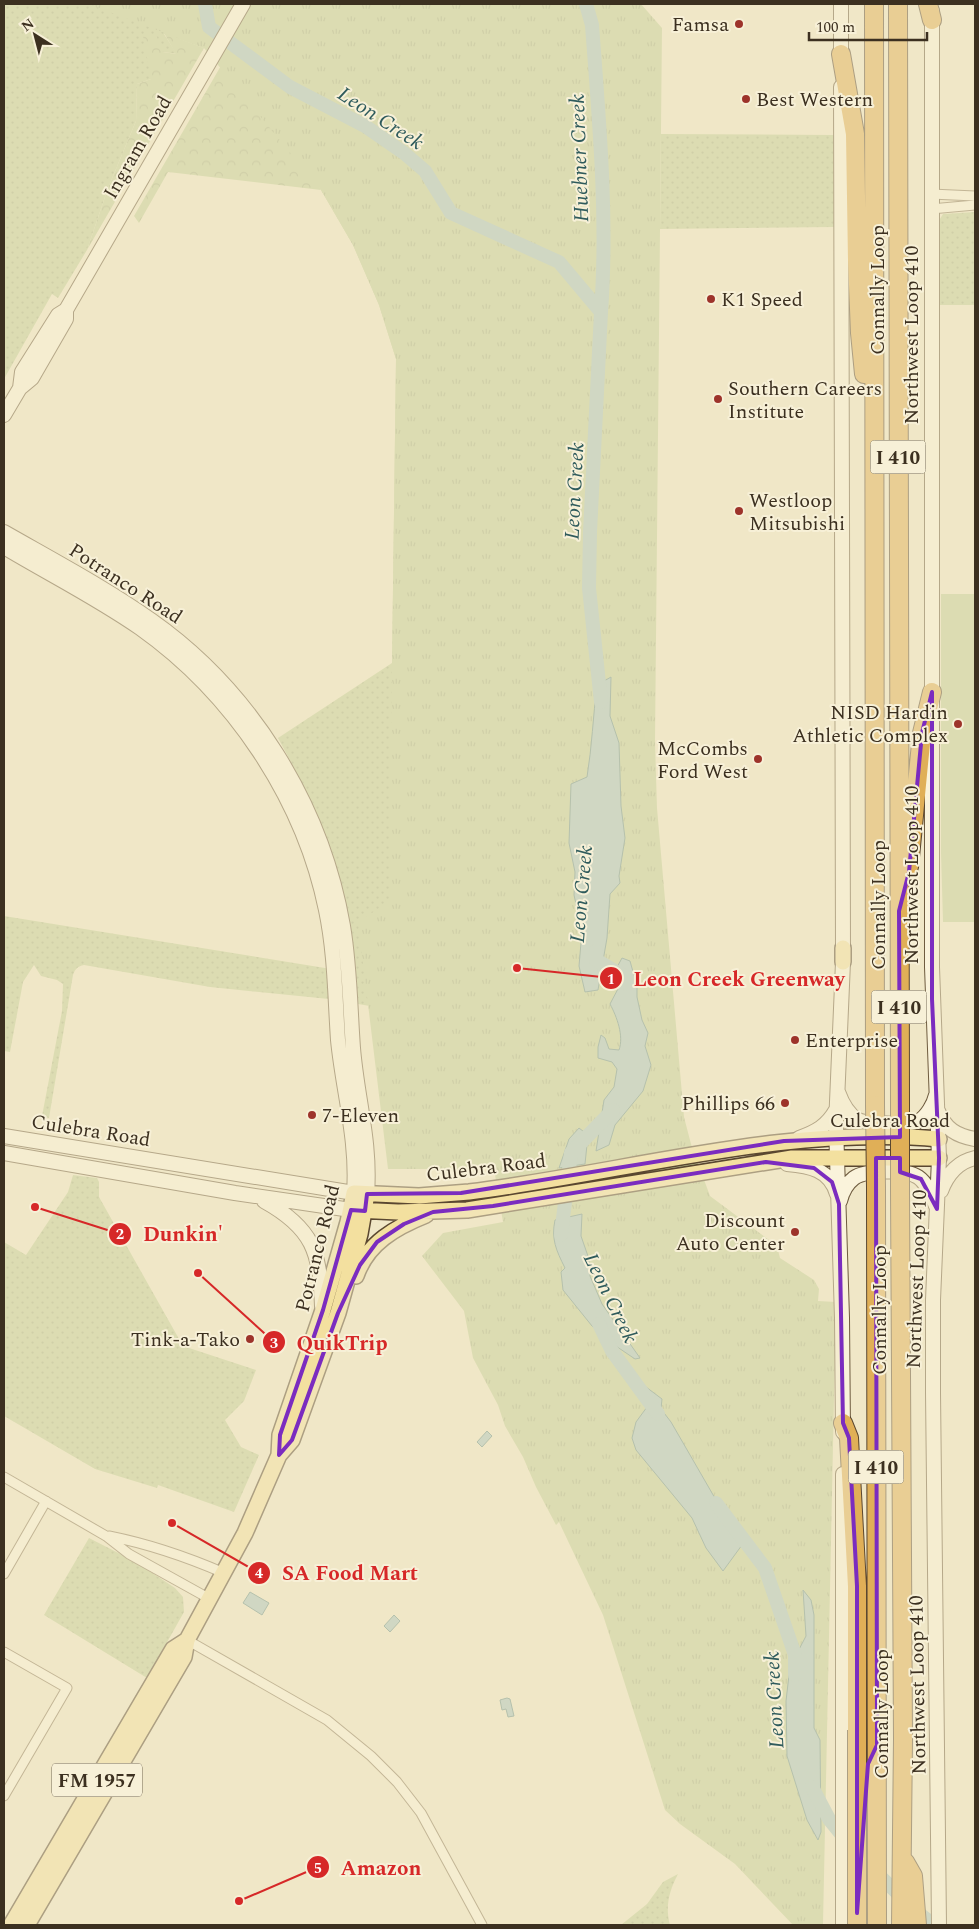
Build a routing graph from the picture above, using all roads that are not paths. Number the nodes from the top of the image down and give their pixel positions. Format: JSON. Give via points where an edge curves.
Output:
{"nodes":[{"id":1,"x":243,"y":4,"type":"edge"},
{"id":2,"x":841,"y":4,"type":"edge"},
{"id":3,"x":874,"y":4,"type":"edge"},
{"id":4,"x":898,"y":4,"type":"edge"},
{"id":5,"x":931,"y":9,"type":"edge"},
{"id":6,"x":841,"y":54,"type":"junction"},
{"id":7,"x":931,"y":194,"type":"junction"},
{"id":8,"x":975,"y":196,"type":"edge"},
{"id":9,"x":975,"y":205,"type":"edge"},
{"id":10,"x":931,"y":209,"type":"junction"},
{"id":11,"x":4,"y":415,"type":"edge"},
{"id":12,"x":874,"y":464,"type":"junction"},
{"id":13,"x":4,"y":532,"type":"edge"},
{"id":14,"x":4,"y":547,"type":"edge"},
{"id":15,"x":87,"y":588,"type":"junction"},
{"id":16,"x":932,"y":692,"type":"junction"},
{"id":17,"x":899,"y":911,"type":"junction"},
{"id":18,"x":838,"y":1088,"type":"junction"},
{"id":19,"x":936,"y":1100,"type":"junction"},
{"id":20,"x":836,"y":1109,"type":"junction"},
{"id":21,"x":4,"y":1136,"type":"edge"},
{"id":22,"x":836,"y":1138,"type":"junction"},
{"id":23,"x":938,"y":1139,"type":"junction"},
{"id":24,"x":792,"y":1140,"type":"junction"},
{"id":25,"x":975,"y":1140,"type":"edge"},
{"id":26,"x":4,"y":1153,"type":"edge"},
{"id":27,"x":837,"y":1158,"type":"junction"},
{"id":28,"x":939,"y":1158,"type":"junction"},
{"id":29,"x":975,"y":1158,"type":"edge"},
{"id":30,"x":766,"y":1162,"type":"junction"},
{"id":31,"x":360,"y":1193,"type":"junction"},
{"id":32,"x":255,"y":1196,"type":"junction"},
{"id":33,"x":839,"y":1204,"type":"junction"},
{"id":34,"x":937,"y":1209,"type":"junction"},
{"id":35,"x":358,"y":1211,"type":"junction"},
{"id":36,"x":433,"y":1212,"type":"junction"},
{"id":37,"x":330,"y":1312,"type":"junction"},
{"id":38,"x":843,"y":1423,"type":"junction"},
{"id":39,"x":4,"y":1477,"type":"edge"},
{"id":40,"x":46,"y":1501,"type":"junction"},
{"id":41,"x":106,"y":1536,"type":"junction"},
{"id":42,"x":224,"y":1573,"type":"junction"},
{"id":43,"x":4,"y":1574,"type":"edge"},
{"id":44,"x":210,"y":1599,"type":"junction"},
{"id":45,"x":187,"y":1640,"type":"junction"},
{"id":46,"x":4,"y":1652,"type":"edge"},
{"id":47,"x":872,"y":1766,"type":"junction"},
{"id":48,"x":4,"y":1796,"type":"edge"},
{"id":49,"x":901,"y":1852,"type":"junction"},
{"id":50,"x":12,"y":1925,"type":"edge"},
{"id":51,"x":27,"y":1925,"type":"edge"},
{"id":52,"x":482,"y":1925,"type":"edge"},
{"id":53,"x":843,"y":1925,"type":"edge"},
{"id":54,"x":857,"y":1925,"type":"edge"},
{"id":55,"x":877,"y":1925,"type":"edge"},
{"id":56,"x":901,"y":1925,"type":"edge"},
{"id":57,"x":917,"y":1925,"type":"edge"},
{"id":58,"x":940,"y":1925,"type":"edge"}],
"edges":[{"from":1,"to":11,"type":"main road","name":"Ingram Road","via":[[66,310],[66,319],[32,378],[20,388]]},
{"from":2,"to":6,"type":"main road"},
{"from":3,"to":12,"type":"highway","name":"Connally Loop","number":"I 410"},
{"from":4,"to":17,"type":"highway","name":"Connally Loop","number":"I 410"},
{"from":5,"to":7,"type":"main road","name":"Northwest Loop 410"},
{"from":6,"to":12,"type":"highway","via":[[854,118],[860,333]]},
{"from":6,"to":18,"type":"main road","via":[[843,955]]},
{"from":7,"to":8,"type":"street"},
{"from":7,"to":10,"type":"main road","name":"Northwest Loop 410"},
{"from":9,"to":10,"type":"street"},
{"from":10,"to":16,"type":"main road","name":"Northwest Loop 410"},
{"from":12,"to":47,"type":"highway","name":"Connally Loop","number":"I 410","bridge":true,"via":[[877,1745]]},
{"from":13,"to":15,"type":"main road","name":"Potranco Road"},
{"from":14,"to":15,"type":"main road","name":"Potranco Road"},
{"from":15,"to":31,"type":"main road","name":"Potranco Road","via":[[158,625],[215,675],[261,731],[288,772],[296,802],[316,830],[339,906],[340,950],[366,1138]]},
{"from":16,"to":17,"type":"highway","via":[[922,733],[909,872]]},
{"from":16,"to":19,"type":"main road","name":"Northwest Loop 410","via":[[932,999]]},
{"from":17,"to":49,"type":"highway","name":"Connally Loop","number":"I 410","bridge":true},
{"from":18,"to":19,"type":"main road","via":[[849,1113],[866,1122],[919,1121]]},
{"from":18,"to":20,"type":"main road"},
{"from":19,"to":23,"type":"main road","name":"Northwest Loop 410"},
{"from":19,"to":25,"type":"main road","via":[[941,1118],[949,1129]]},
{"from":20,"to":22,"type":"main road"},
{"from":20,"to":24,"type":"main road","via":[[820,1130]]},
{"from":21,"to":31,"type":"main road","name":"Culebra Road"},
{"from":22,"to":23,"type":"main road","name":"Culebra Road"},
{"from":22,"to":24,"type":"main road","name":"Culebra Road"},
{"from":22,"to":27,"type":"main road"},
{"from":23,"to":25,"type":"main road","name":"Culebra Road"},
{"from":23,"to":28,"type":"main road","name":"Northwest Loop 410"},
{"from":24,"to":31,"type":"main road","name":"Culebra Road","via":[[490,1189],[432,1195]]},
{"from":26,"to":32,"type":"main road","name":"Culebra Road"},
{"from":27,"to":28,"type":"main road","name":"Culebra Road"},
{"from":27,"to":30,"type":"main road","name":"Culebra Road","via":[[792,1158]]},
{"from":27,"to":33,"type":"main road"},
{"from":28,"to":29,"type":"main road","name":"Culebra Road"},
{"from":28,"to":34,"type":"main road","name":"Northwest Loop 410"},
{"from":29,"to":34,"type":"main road","via":[[960,1164],[949,1176]]},
{"from":30,"to":33,"type":"main road","via":[[818,1169],[832,1182]]},
{"from":30,"to":36,"type":"main road","name":"Culebra Road","via":[[493,1206]]},
{"from":31,"to":35,"type":"main road","name":"Potranco Road","number":"FM 1957"},
{"from":32,"to":35,"type":"main road","name":"Culebra Road"},
{"from":32,"to":37,"type":"main road","via":[[290,1217],[310,1240],[320,1266]]},
{"from":33,"to":34,"type":"main road","via":[[846,1187],[858,1176],[902,1172],[921,1179]]},
{"from":33,"to":38,"type":"main road"},
{"from":34,"to":58,"type":"main road","name":"Northwest Loop 410","via":[[933,1393]]},
{"from":35,"to":36,"type":"main road","name":"Culebra Road"},
{"from":35,"to":37,"type":"main road","name":"Potranco Road","number":"FM 1957","via":[[360,1234]]},
{"from":36,"to":37,"type":"main road","via":[[393,1230],[377,1242],[357,1272],[348,1298]]},
{"from":37,"to":42,"type":"main road","name":"Potranco Road","number":"FM 1957","via":[[292,1440],[279,1455]]},
{"from":38,"to":53,"type":"main road"},
{"from":38,"to":54,"type":"highway","bridge":true,"via":[[849,1438],[856,1564]]},
{"from":39,"to":40,"type":"street"},
{"from":40,"to":41,"type":"street"},
{"from":40,"to":43,"type":"street"},
{"from":41,"to":42,"type":"street","via":[[197,1561]]},
{"from":41,"to":44,"type":"street","via":[[129,1554]]},
{"from":42,"to":44,"type":"main road","number":"FM 1957"},
{"from":44,"to":45,"type":"main road","number":"FM 1957"},
{"from":45,"to":50,"type":"main road","number":"FM 1957","via":[[174,1649]]},
{"from":45,"to":51,"type":"main road","number":"FM 1957","via":[[184,1657]]},
{"from":45,"to":52,"type":"street","via":[[327,1720],[371,1756],[421,1813]]},
{"from":46,"to":48,"type":"street","via":[[67,1688]]},
{"from":47,"to":54,"type":"highway","bridge":true,"via":[[859,1861]]},
{"from":47,"to":55,"type":"highway","name":"Connally Loop"},
{"from":49,"to":56,"type":"highway","name":"Connally Loop","number":"I 410"},
{"from":49,"to":57,"type":"highway","via":[[912,1876]]}]}
